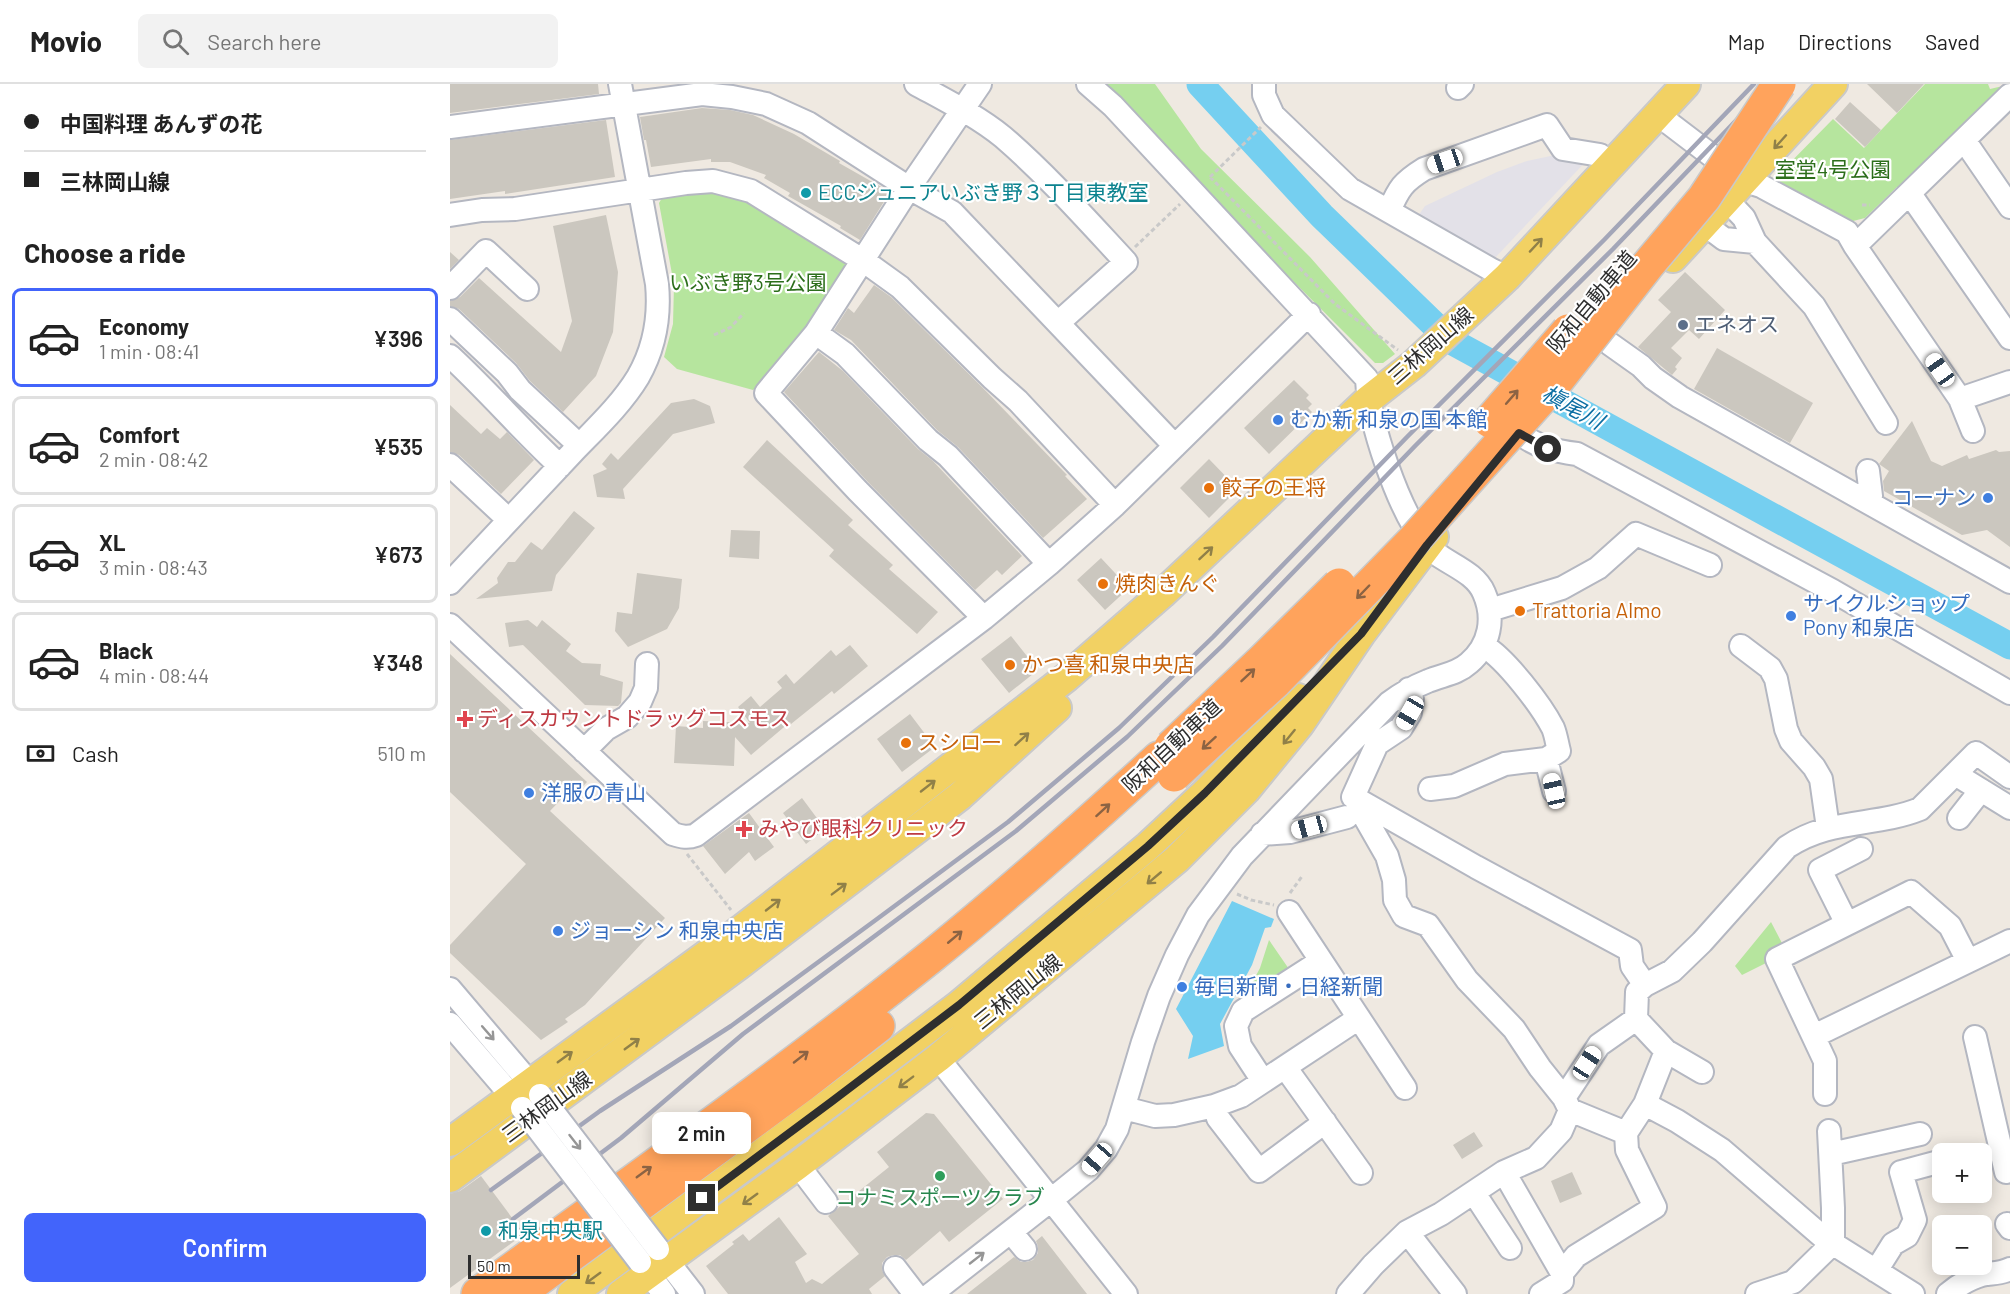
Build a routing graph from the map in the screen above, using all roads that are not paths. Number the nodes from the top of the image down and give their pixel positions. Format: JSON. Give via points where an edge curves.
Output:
{"nodes":[{"id":1,"x":916,"y":84,"type":"edge"},
{"id":2,"x":980,"y":84,"type":"edge"},
{"id":3,"x":1088,"y":84,"type":"edge"},
{"id":4,"x":1264,"y":84,"type":"edge"},
{"id":5,"x":1686,"y":84,"type":"edge"},
{"id":6,"x":1703,"y":84,"type":"edge"},
{"id":7,"x":1754,"y":84,"type":"edge"},
{"id":8,"x":1779,"y":84,"type":"edge"},
{"id":9,"x":1827,"y":89,"type":"edge"},
{"id":10,"x":622,"y":95,"type":"edge"},
{"id":11,"x":2010,"y":95,"type":"edge"},
{"id":12,"x":962,"y":110,"type":"junction"},
{"id":13,"x":1657,"y":114,"type":"junction"},
{"id":14,"x":450,"y":128,"type":"edge"},
{"id":15,"x":1964,"y":140,"type":"junction"},
{"id":16,"x":1610,"y":165,"type":"junction"},
{"id":17,"x":909,"y":188,"type":"junction"},
{"id":18,"x":1736,"y":190,"type":"junction"},
{"id":19,"x":640,"y":191,"type":"junction"},
{"id":20,"x":1910,"y":194,"type":"junction"},
{"id":21,"x":2010,"y":207,"type":"edge"},
{"id":22,"x":1389,"y":211,"type":"junction"},
{"id":23,"x":450,"y":215,"type":"edge"},
{"id":24,"x":1704,"y":224,"type":"junction"},
{"id":25,"x":1755,"y":242,"type":"junction"},
{"id":26,"x":1856,"y":246,"type":"junction"},
{"id":27,"x":864,"y":261,"type":"junction"},
{"id":28,"x":1502,"y":282,"type":"junction"},
{"id":29,"x":450,"y":288,"type":"edge"},
{"id":30,"x":526,"y":289,"type":"dead end"},
{"id":31,"x":1308,"y":314,"type":"junction"},
{"id":32,"x":450,"y":319,"type":"edge"},
{"id":33,"x":1058,"y":322,"type":"junction"},
{"id":34,"x":816,"y":333,"type":"junction"},
{"id":35,"x":2010,"y":338,"type":"edge"},
{"id":36,"x":1602,"y":345,"type":"junction"},
{"id":37,"x":450,"y":356,"type":"edge"},
{"id":38,"x":2010,"y":382,"type":"edge"},
{"id":39,"x":1960,"y":399,"type":"junction"},
{"id":40,"x":1368,"y":400,"type":"junction"},
{"id":41,"x":1886,"y":423,"type":"dead end"},
{"id":42,"x":1523,"y":428,"type":"junction"},
{"id":43,"x":1973,"y":431,"type":"dead end"},
{"id":44,"x":579,"y":446,"type":"junction"},
{"id":45,"x":1175,"y":446,"type":"junction"},
{"id":46,"x":450,"y":465,"type":"edge"},
{"id":47,"x":560,"y":466,"type":"junction"},
{"id":48,"x":1868,"y":471,"type":"dead end"},
{"id":49,"x":1868,"y":502,"type":"junction"},
{"id":50,"x":1115,"y":505,"type":"junction"},
{"id":51,"x":509,"y":520,"type":"junction"},
{"id":52,"x":1427,"y":545,"type":"junction"},
{"id":53,"x":1049,"y":564,"type":"junction"},
{"id":54,"x":1710,"y":565,"type":"dead end"},
{"id":55,"x":2010,"y":582,"type":"edge"},
{"id":56,"x":450,"y":583,"type":"edge"},
{"id":57,"x":1162,"y":594,"type":"junction"},
{"id":58,"x":1490,"y":610,"type":"junction"},
{"id":59,"x":984,"y":618,"type":"junction"},
{"id":60,"x":450,"y":625,"type":"edge"},
{"id":61,"x":1361,"y":634,"type":"junction"},
{"id":62,"x":1485,"y":646,"type":"junction"},
{"id":63,"x":1741,"y":646,"type":"dead end"},
{"id":64,"x":647,"y":664,"type":"dead end"},
{"id":65,"x":1409,"y":689,"type":"junction"},
{"id":66,"x":2010,"y":693,"type":"edge"},
{"id":67,"x":584,"y":751,"type":"junction"},
{"id":68,"x":1546,"y":759,"type":"junction"},
{"id":69,"x":1167,"y":767,"type":"junction"},
{"id":70,"x":1955,"y":774,"type":"junction"},
{"id":71,"x":2010,"y":777,"type":"edge"},
{"id":72,"x":1430,"y":789,"type":"dead end"},
{"id":73,"x":1981,"y":790,"type":"junction"},
{"id":74,"x":1554,"y":791,"type":"dead end"},
{"id":75,"x":2010,"y":807,"type":"edge"},
{"id":76,"x":1354,"y":810,"type":"junction"},
{"id":77,"x":1959,"y":818,"type":"dead end"},
{"id":78,"x":1828,"y":828,"type":"junction"},
{"id":79,"x":1262,"y":834,"type":"junction"},
{"id":80,"x":1853,"y":859,"type":"dead end"},
{"id":81,"x":1287,"y":903,"type":"road end"},
{"id":82,"x":1847,"y":924,"type":"junction"},
{"id":83,"x":2010,"y":941,"type":"edge"},
{"id":84,"x":1321,"y":961,"type":"junction"},
{"id":85,"x":1968,"y":961,"type":"junction"},
{"id":86,"x":1645,"y":985,"type":"junction"},
{"id":87,"x":450,"y":989,"type":"edge"},
{"id":88,"x":1359,"y":1018,"type":"junction"},
{"id":89,"x":1636,"y":1019,"type":"junction"},
{"id":90,"x":450,"y":1024,"type":"edge"},
{"id":91,"x":1814,"y":1036,"type":"junction"},
{"id":92,"x":1975,"y":1037,"type":"dead end"},
{"id":93,"x":1665,"y":1051,"type":"junction"},
{"id":94,"x":938,"y":1058,"type":"junction"},
{"id":95,"x":1285,"y":1067,"type":"junction"},
{"id":96,"x":1702,"y":1072,"type":"dead end"},
{"id":97,"x":1263,"y":1081,"type":"junction"},
{"id":98,"x":1820,"y":1084,"type":"dead end"},
{"id":99,"x":1405,"y":1088,"type":"dead end"},
{"id":100,"x":526,"y":1096,"type":"junction"},
{"id":101,"x":1567,"y":1104,"type":"junction"},
{"id":102,"x":1645,"y":1104,"type":"junction"},
{"id":103,"x":1214,"y":1106,"type":"junction"},
{"id":104,"x":2001,"y":1107,"type":"edge"},
{"id":105,"x":1124,"y":1108,"type":"junction"},
{"id":106,"x":1325,"y":1122,"type":"junction"},
{"id":107,"x":1829,"y":1131,"type":"dead end"},
{"id":108,"x":1626,"y":1133,"type":"junction"},
{"id":109,"x":1920,"y":1134,"type":"dead end"},
{"id":110,"x":450,"y":1142,"type":"edge"},
{"id":111,"x":1831,"y":1154,"type":"junction"},
{"id":112,"x":2006,"y":1159,"type":"edge"},
{"id":113,"x":1932,"y":1164,"type":"edge"},
{"id":114,"x":798,"y":1165,"type":"junction"},
{"id":115,"x":1504,"y":1172,"type":"junction"},
{"id":116,"x":1361,"y":1173,"type":"dead end"},
{"id":117,"x":450,"y":1178,"type":"edge"},
{"id":118,"x":1474,"y":1193,"type":"junction"},
{"id":119,"x":1051,"y":1200,"type":"junction"},
{"id":120,"x":826,"y":1202,"type":"dead end"},
{"id":121,"x":1407,"y":1232,"type":"junction"},
{"id":122,"x":1833,"y":1244,"type":"junction"},
{"id":123,"x":1510,"y":1248,"type":"dead end"},
{"id":124,"x":655,"y":1268,"type":"edge"},
{"id":125,"x":895,"y":1268,"type":"dead end"},
{"id":126,"x":2010,"y":1269,"type":"edge"},
{"id":127,"x":1876,"y":1271,"type":"junction"},
{"id":128,"x":1562,"y":1273,"type":"junction"},
{"id":129,"x":1793,"y":1289,"type":"edge"},
{"id":130,"x":478,"y":1294,"type":"edge"},
{"id":131,"x":518,"y":1294,"type":"edge"},
{"id":132,"x":572,"y":1294,"type":"edge"},
{"id":133,"x":621,"y":1294,"type":"edge"},
{"id":134,"x":693,"y":1294,"type":"edge"},
{"id":135,"x":915,"y":1294,"type":"edge"},
{"id":136,"x":932,"y":1294,"type":"edge"},
{"id":137,"x":1126,"y":1294,"type":"edge"},
{"id":138,"x":1348,"y":1294,"type":"edge"},
{"id":139,"x":1455,"y":1294,"type":"edge"},
{"id":140,"x":1541,"y":1294,"type":"edge"},
{"id":141,"x":1757,"y":1294,"type":"edge"},
{"id":142,"x":1913,"y":1294,"type":"edge"},
{"id":143,"x":1948,"y":1294,"type":"edge"}],
"edges":[{"from":1,"to":12,"type":"street"},
{"from":2,"to":12,"type":"street"},
{"from":3,"to":31,"type":"street"},
{"from":4,"to":22,"type":"street","via":[[1264,95],[1273,115],[1350,189]]},
{"from":5,"to":13,"type":"main road","name":"三林岡山線"},
{"from":6,"to":13,"type":"main road","via":[[1676,109]]},
{"from":69,"to":7,"type":"highway","name":"阪和自動車道","one_way":true,"bridge":true,"via":[[1263,660],[1400,523],[1532,374],[1689,181]]},
{"from":8,"to":69,"type":"highway","name":"阪和自動車道","one_way":true,"bridge":true,"via":[[1704,198],[1555,383],[1406,548],[1276,681]]},
{"from":9,"to":18,"type":"main road","name":"三林岡山線","one_way":true},
{"from":10,"to":14,"type":"street"},
{"from":10,"to":17,"type":"street","via":[[702,94],[766,104],[808,123]]},
{"from":10,"to":19,"type":"street"},
{"from":11,"to":15,"type":"street"},
{"from":12,"to":17,"type":"street"},
{"from":12,"to":33,"type":"street","via":[[1002,136],[1057,187],[1126,262]]},
{"from":13,"to":16,"type":"main road","name":"三林岡山線"},
{"from":13,"to":18,"type":"street"},
{"from":15,"to":20,"type":"street"},
{"from":15,"to":21,"type":"street"},
{"from":16,"to":22,"type":"street","via":[[1600,155],[1563,148],[1547,125],[1424,169],[1407,179]]},
{"from":28,"to":16,"type":"main road","name":"三林岡山線","one_way":true},
{"from":17,"to":27,"type":"street"},
{"from":17,"to":33,"type":"street","via":[[951,212]]},
{"from":18,"to":24,"type":"main road","name":"三林岡山線"},
{"from":18,"to":25,"type":"street"},
{"from":18,"to":26,"type":"street","via":[[1761,186],[1847,232]]},
{"from":19,"to":23,"type":"street","via":[[515,210]]},
{"from":19,"to":27,"type":"street","via":[[713,181],[741,187]]},
{"from":19,"to":44,"type":"street","via":[[657,284],[656,327],[638,377]]},
{"from":20,"to":26,"type":"street"},
{"from":20,"to":35,"type":"street"},
{"from":22,"to":28,"type":"street","via":[[1492,270]]},
{"from":24,"to":25,"type":"street","via":[[1724,239]]},
{"from":24,"to":36,"type":"main road","name":"三林岡山線"},
{"from":25,"to":41,"type":"street","via":[[1814,306]]},
{"from":26,"to":39,"type":"street"},
{"from":27,"to":34,"type":"street"},
{"from":27,"to":50,"type":"street","via":[[900,287],[1018,401]]},
{"from":28,"to":40,"type":"main road","name":"三林岡山線","via":[[1418,361]]},
{"from":29,"to":30,"type":"street","via":[[486,251]]},
{"from":31,"to":40,"type":"street","via":[[1367,379]]},
{"from":31,"to":45,"type":"street"},
{"from":32,"to":44,"type":"street"},
{"from":33,"to":45,"type":"street"},
{"from":34,"to":53,"type":"street","via":[[845,354],[948,456]]},
{"from":34,"to":59,"type":"street","via":[[766,393]]},
{"from":36,"to":42,"type":"main road","name":"三林岡山線"},
{"from":36,"to":49,"type":"street","via":[[1641,366],[1680,397]]},
{"from":37,"to":47,"type":"street"},
{"from":38,"to":39,"type":"street"},
{"from":39,"to":43,"type":"street"},
{"from":40,"to":52,"type":"street","via":[[1399,498]]},
{"from":57,"to":40,"type":"main road","name":"三林岡山線","one_way":true},
{"from":42,"to":52,"type":"main road","name":"三林岡山線"},
{"from":42,"to":66,"type":"street","via":[[1548,449],[1577,454],[1833,591]]},
{"from":44,"to":47,"type":"street"},
{"from":45,"to":50,"type":"street"},
{"from":46,"to":51,"type":"street"},
{"from":47,"to":51,"type":"street"},
{"from":48,"to":49,"type":"street"},
{"from":49,"to":55,"type":"street"},
{"from":50,"to":53,"type":"street"},
{"from":51,"to":56,"type":"street"},
{"from":52,"to":58,"type":"street","via":[[1476,581]]},
{"from":52,"to":61,"type":"main road","name":"三林岡山線"},
{"from":53,"to":59,"type":"street"},
{"from":54,"to":58,"type":"street","via":[[1667,557],[1635,534],[1612,566],[1567,577],[1562,588]]},
{"from":100,"to":57,"type":"main road","name":"三林岡山線","one_way":true,"via":[[1015,719]]},
{"from":117,"to":57,"type":"main road","name":"三林岡山線","one_way":true,"via":[[960,796],[1135,635]]},
{"from":58,"to":62,"type":"street"},
{"from":59,"to":67,"type":"street","via":[[696,835],[673,834]]},
{"from":60,"to":67,"type":"street"},
{"from":61,"to":94,"type":"main road","name":"三林岡山線","one_way":true,"via":[[1300,724],[1246,790],[1177,859]]},
{"from":61,"to":132,"type":"main road","name":"三林岡山線","one_way":true,"via":[[1197,801],[968,997]]},
{"from":62,"to":65,"type":"street","via":[[1469,664],[1451,675]]},
{"from":62,"to":68,"type":"street","via":[[1511,671],[1553,729],[1558,751]]},
{"from":63,"to":78,"type":"street","via":[[1770,668],[1776,679],[1791,741],[1821,779]]},
{"from":64,"to":67,"type":"street","via":[[646,688],[640,702]]},
{"from":65,"to":76,"type":"street","via":[[1410,713],[1401,728],[1377,744],[1353,797]]},
{"from":65,"to":79,"type":"street","via":[[1368,723]]},
{"from":68,"to":72,"type":"street","via":[[1505,764],[1454,786]]},
{"from":68,"to":74,"type":"street"},
{"from":130,"to":69,"type":"highway","name":"阪和自動車道","one_way":true,"via":[[786,1068]]},
{"from":69,"to":131,"type":"highway","name":"阪和自動車道","via":[[1062,876],[946,973],[801,1086]]},
{"from":70,"to":71,"type":"street","via":[[1976,753]]},
{"from":70,"to":73,"type":"street"},
{"from":70,"to":78,"type":"street","via":[[1920,809]]},
{"from":73,"to":75,"type":"street"},
{"from":73,"to":77,"type":"street"},
{"from":76,"to":79,"type":"street","via":[[1290,832]]},
{"from":76,"to":86,"type":"street","via":[[1630,950],[1632,966]]},
{"from":76,"to":101,"type":"street","via":[[1363,814],[1387,856],[1395,900],[1404,916],[1428,925],[1467,980],[1514,1029]]},
{"from":78,"to":86,"type":"street","via":[[1787,847],[1702,942],[1672,971]]},
{"from":79,"to":105,"type":"street","via":[[1198,915],[1177,955],[1143,1042]]},
{"from":80,"to":82,"type":"street","via":[[1820,870]]},
{"from":81,"to":84,"type":"street"},
{"from":82,"to":85,"type":"street","via":[[1911,892],[1950,926]]},
{"from":82,"to":91,"type":"street","via":[[1778,958]]},
{"from":83,"to":85,"type":"street"},
{"from":84,"to":88,"type":"street"},
{"from":84,"to":97,"type":"street","via":[[1243,1011],[1236,1026],[1240,1046]]},
{"from":85,"to":91,"type":"street"},
{"from":86,"to":89,"type":"street","via":[[1637,992]]},
{"from":87,"to":100,"type":"street","one_way":true},
{"from":88,"to":95,"type":"street"},
{"from":88,"to":99,"type":"street"},
{"from":89,"to":93,"type":"street"},
{"from":89,"to":101,"type":"street","via":[[1599,1045]]},
{"from":90,"to":100,"type":"street"},
{"from":91,"to":98,"type":"street","via":[[1825,1061]]},
{"from":92,"to":104,"type":"street"},
{"from":93,"to":96,"type":"street"},
{"from":93,"to":102,"type":"street"},
{"from":94,"to":114,"type":"main road","name":"三林岡山線","one_way":true},
{"from":94,"to":119,"type":"street"},
{"from":95,"to":97,"type":"street"},
{"from":95,"to":106,"type":"street"},
{"from":97,"to":103,"type":"street"},
{"from":100,"to":110,"type":"main road","name":"三林岡山線"},
{"from":100,"to":124,"type":"street","bridge":true},
{"from":101,"to":108,"type":"street"},
{"from":101,"to":115,"type":"street","via":[[1561,1131],[1536,1158]]},
{"from":102,"to":108,"type":"street"},
{"from":102,"to":122,"type":"street","via":[[1722,1150]]},
{"from":103,"to":105,"type":"street","via":[[1155,1116]]},
{"from":103,"to":106,"type":"street","via":[[1218,1118],[1260,1171]]},
{"from":104,"to":112,"type":"street"},
{"from":105,"to":119,"type":"street","via":[[1106,1149],[1088,1170]]},
{"from":106,"to":116,"type":"street"},
{"from":107,"to":111,"type":"street"},
{"from":108,"to":128,"type":"street","via":[[1627,1150],[1655,1207],[1576,1256]]},
{"from":109,"to":111,"type":"street"},
{"from":111,"to":122,"type":"street"},
{"from":113,"to":127,"type":"street","via":[[1901,1172],[1915,1220]]},
{"from":114,"to":120,"type":"street"},
{"from":114,"to":124,"type":"main road","name":"三林岡山線","one_way":true},
{"from":115,"to":118,"type":"street"},
{"from":115,"to":128,"type":"street"},
{"from":118,"to":121,"type":"street"},
{"from":118,"to":123,"type":"street"},
{"from":136,"to":119,"type":"street","one_way":true,"via":[[1018,1240]]},
{"from":119,"to":137,"type":"street"},
{"from":121,"to":138,"type":"street"},
{"from":121,"to":139,"type":"street"},
{"from":122,"to":127,"type":"street"},
{"from":122,"to":129,"type":"street","via":[[1792,1282]]},
{"from":124,"to":133,"type":"main road","name":"三林岡山線"},
{"from":124,"to":134,"type":"street"},
{"from":125,"to":135,"type":"street"},
{"from":126,"to":143,"type":"street","via":[[1984,1274]]},
{"from":127,"to":142,"type":"street"},
{"from":128,"to":140,"type":"street","via":[[1562,1281]]},
{"from":129,"to":141,"type":"street"}]}
